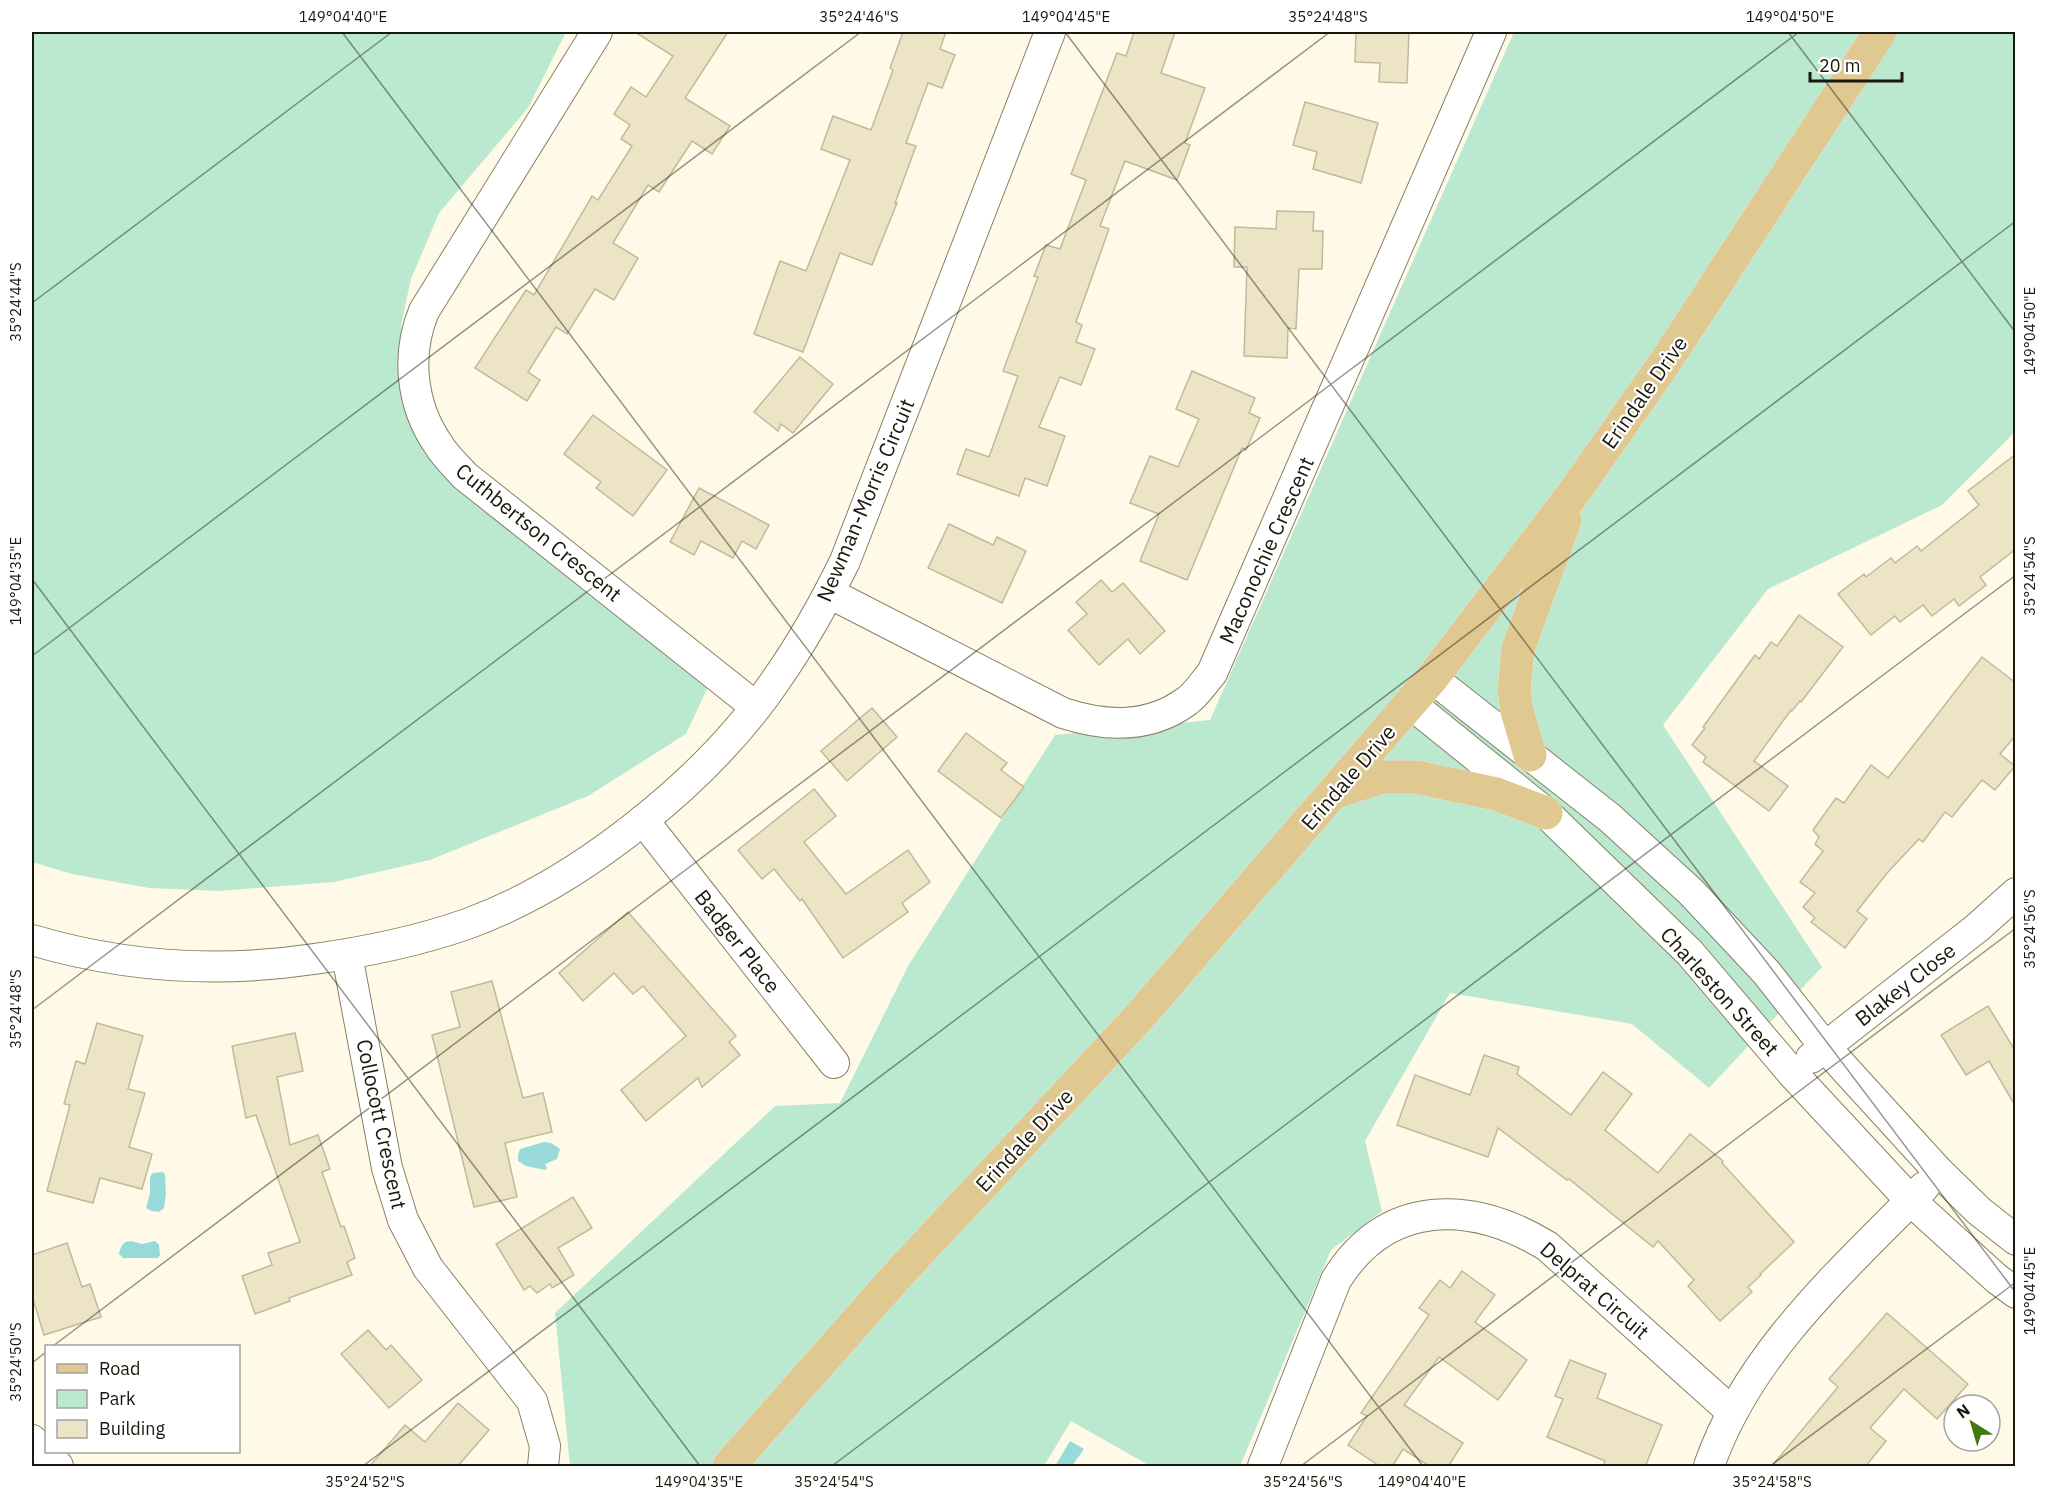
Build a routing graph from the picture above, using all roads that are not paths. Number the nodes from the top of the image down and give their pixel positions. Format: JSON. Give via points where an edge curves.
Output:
{"nodes":[{"id":1,"x":597,"y":32,"type":"edge"},
{"id":2,"x":1050,"y":32,"type":"edge"},
{"id":3,"x":1491,"y":32,"type":"edge"},
{"id":4,"x":1880,"y":32,"type":"edge"},
{"id":5,"x":1575,"y":490,"type":"junction"},
{"id":6,"x":829,"y":593,"type":"junction"},
{"id":7,"x":1432,"y":678,"type":"junction"},
{"id":8,"x":1411,"y":704,"type":"junction"},
{"id":9,"x":756,"y":707,"type":"junction"},
{"id":10,"x":1530,"y":755,"type":"junction"},
{"id":11,"x":1334,"y":793,"type":"junction"},
{"id":12,"x":1546,"y":813,"type":"junction"},
{"id":13,"x":643,"y":820,"type":"junction"},
{"id":14,"x":2016,"y":893,"type":"edge"},
{"id":15,"x":33,"y":949,"type":"edge"},
{"id":16,"x":346,"y":955,"type":"junction"},
{"id":17,"x":1825,"y":1047,"type":"junction"},
{"id":18,"x":834,"y":1063,"type":"dead end"},
{"id":19,"x":1792,"y":1073,"type":"junction"},
{"id":20,"x":1938,"y":1172,"type":"junction"},
{"id":21,"x":1911,"y":1201,"type":"junction"},
{"id":22,"x":2016,"y":1240,"type":"edge"},
{"id":23,"x":2016,"y":1293,"type":"edge"},
{"id":24,"x":1732,"y":1412,"type":"junction"},
{"id":25,"x":32,"y":1440,"type":"edge"},
{"id":26,"x":732,"y":1464,"type":"edge"},
{"id":27,"x":58,"y":1467,"type":"edge"},
{"id":28,"x":543,"y":1467,"type":"edge"},
{"id":29,"x":1263,"y":1467,"type":"edge"},
{"id":30,"x":1709,"y":1467,"type":"edge"}],
"edges":[{"from":1,"to":9,"type":"street","name":"Cuthbertson Crescent","via":[[424,311],[417,328],[412,366],[419,406],[437,444],[465,476]]},
{"from":2,"to":6,"type":"street","name":"Newman-Morris Circuit"},
{"from":3,"to":6,"type":"street","name":"Maconochie Crescent","via":[[1212,673],[1188,701],[1157,718],[1121,725],[1082,720]]},
{"from":4,"to":5,"type":"main road","name":"Erindale Drive","via":[[1666,361]]},
{"from":5,"to":7,"type":"main road","name":"Erindale Drive"},
{"from":5,"to":10,"type":"main road","via":[[1518,649],[1514,690]]},
{"from":6,"to":9,"type":"street","name":"Newman-Morris Circuit"},
{"from":7,"to":8,"type":"main road","name":"Erindale Drive"},
{"from":7,"to":10,"type":"street","name":"Charleston Street"},
{"from":8,"to":11,"type":"main road","name":"Erindale Drive"},
{"from":8,"to":12,"type":"street","name":"Charleston Street"},
{"from":9,"to":13,"type":"street","name":"Newman-Morris Circuit","via":[[703,768]]},
{"from":10,"to":17,"type":"street","name":"Charleston Street","via":[[1610,818],[1691,892],[1766,972]]},
{"from":11,"to":12,"type":"main road","via":[[1383,777],[1416,777],[1496,794]]},
{"from":11,"to":26,"type":"main road","name":"Erindale Drive","via":[[1139,1017],[896,1277]]},
{"from":12,"to":19,"type":"street","name":"Charleston Street","via":[[1690,953]]},
{"from":13,"to":16,"type":"street","name":"Newman-Morris Circuit","via":[[543,890],[468,924]]},
{"from":13,"to":18,"type":"street","name":"Badger Place"},
{"from":14,"to":17,"type":"street","name":"Blakey Close"},
{"from":15,"to":16,"type":"street","name":"Newman-Morris Circuit","via":[[156,964],[233,967],[272,966]]},
{"from":16,"to":28,"type":"street","name":"Collocott Crescent","via":[[387,1168],[403,1220],[428,1268],[532,1401],[545,1446]]},
{"from":17,"to":19,"type":"street","name":"Blakey Close"},
{"from":17,"to":20,"type":"street","name":"Charleston Street"},
{"from":19,"to":21,"type":"street","name":"Charleston Street"},
{"from":20,"to":21,"type":"street"},
{"from":20,"to":22,"type":"street","name":"Charleston Street"},
{"from":21,"to":23,"type":"street","name":"Charleston Street"},
{"from":21,"to":24,"type":"street","via":[[1767,1355]]},
{"from":24,"to":29,"type":"street","name":"Delprat Circuit","via":[[1547,1246],[1526,1233],[1482,1217],[1437,1214],[1416,1217],[1377,1233],[1347,1262],[1336,1280]]},
{"from":24,"to":30,"type":"street"},
{"from":25,"to":27,"type":"street"}]}
